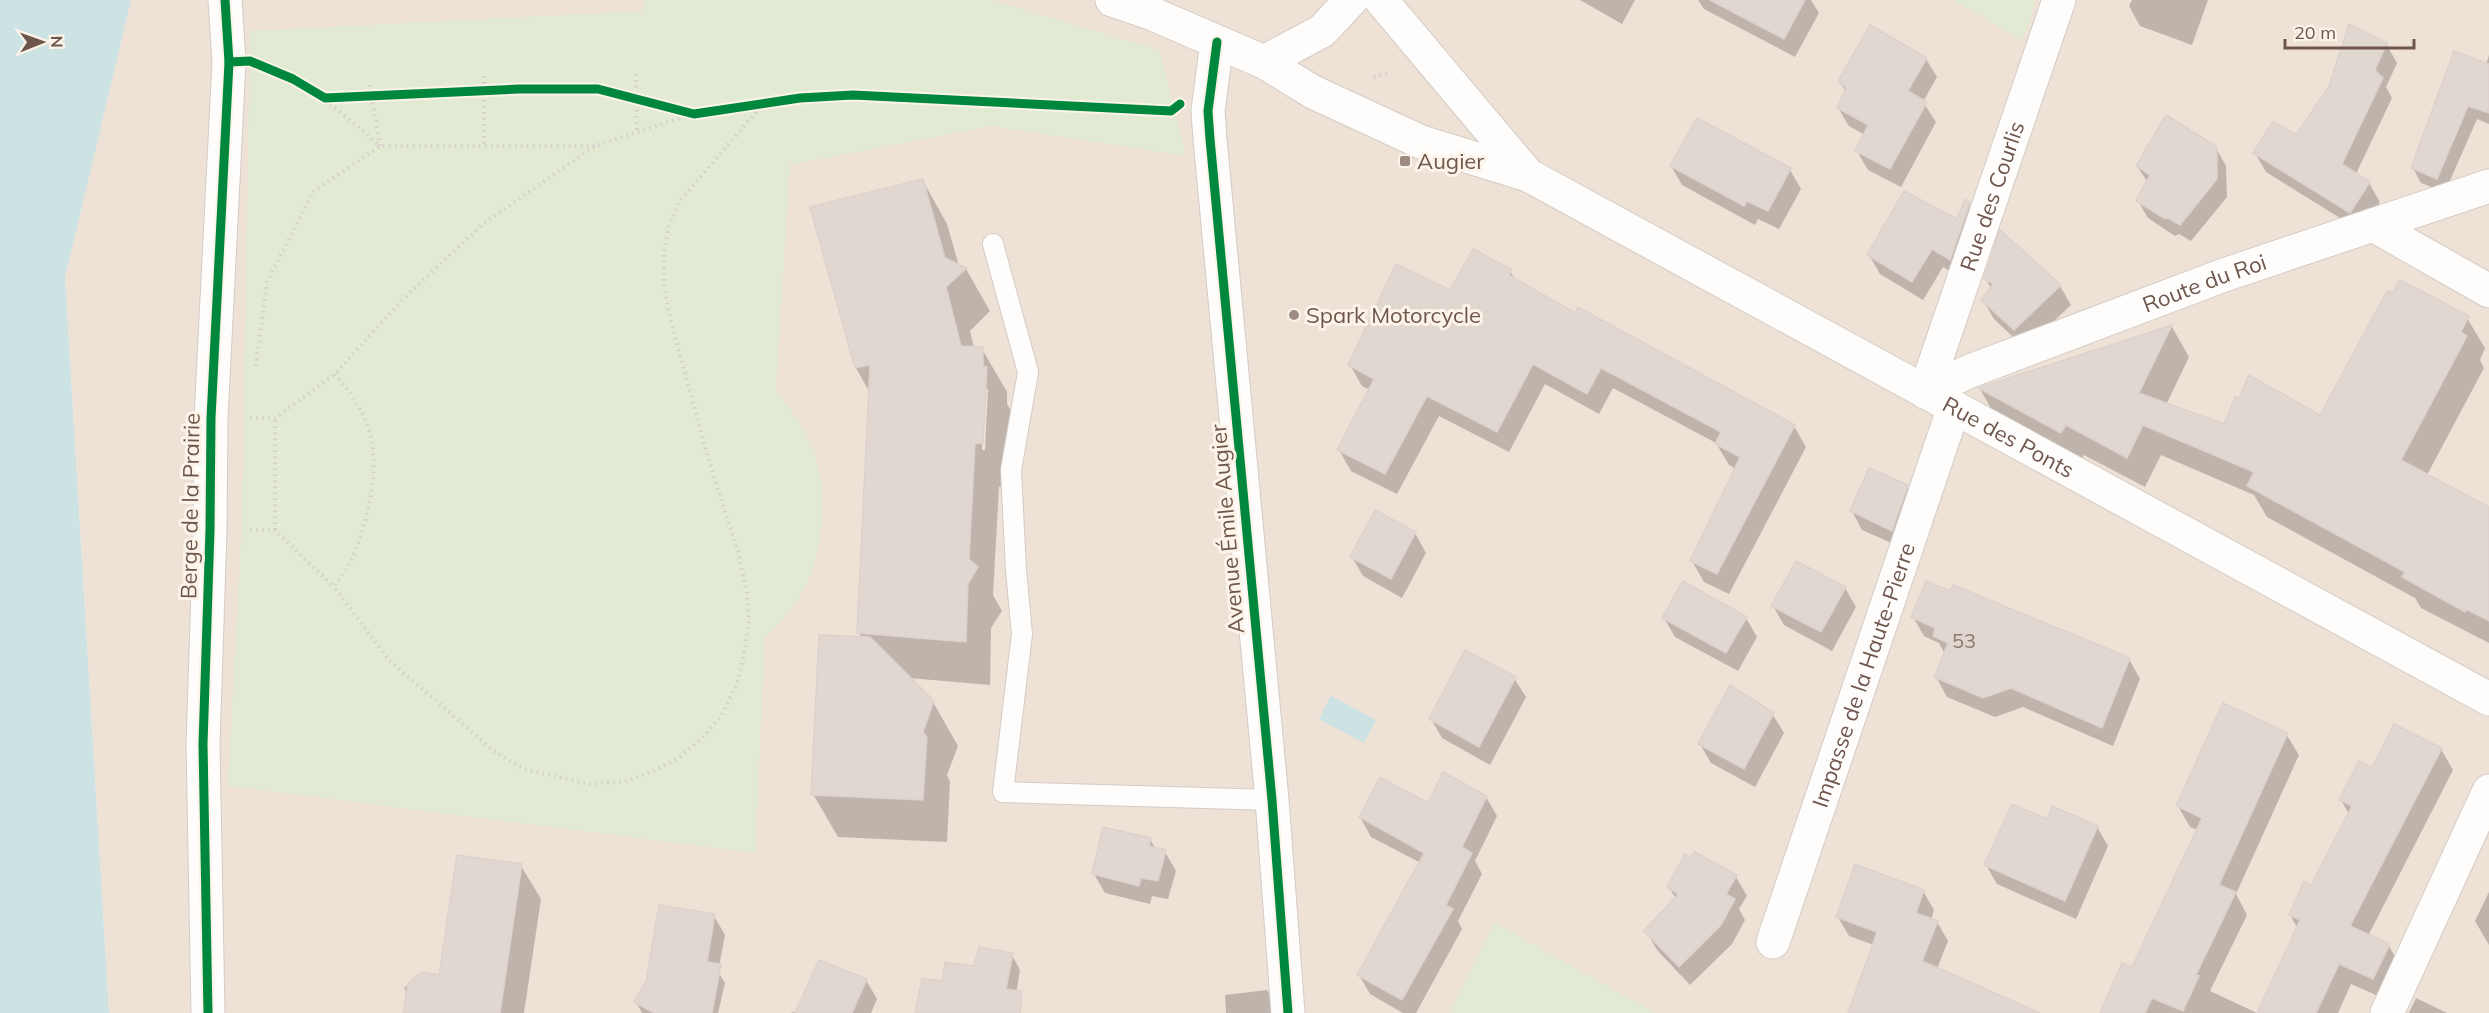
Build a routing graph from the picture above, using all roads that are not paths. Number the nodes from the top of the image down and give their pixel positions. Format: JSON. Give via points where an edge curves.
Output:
{"nodes":[{"id":1,"x":225,"y":0,"type":"edge"},
{"id":2,"x":1112,"y":0,"type":"edge"},
{"id":3,"x":1351,"y":0,"type":"edge"},
{"id":4,"x":1381,"y":0,"type":"edge"},
{"id":5,"x":2058,"y":0,"type":"edge"},
{"id":6,"x":1154,"y":7,"type":"edge"},
{"id":7,"x":1217,"y":42,"type":"junction"},
{"id":8,"x":1264,"y":62,"type":"junction"},
{"id":9,"x":1528,"y":175,"type":"junction"},
{"id":10,"x":2489,"y":186,"type":"edge"},
{"id":11,"x":2373,"y":225,"type":"junction"},
{"id":12,"x":993,"y":244,"type":"dead end"},
{"id":13,"x":2489,"y":291,"type":"edge"},
{"id":14,"x":1925,"y":392,"type":"junction"},
{"id":15,"x":1954,"y":407,"type":"junction"},
{"id":16,"x":2489,"y":699,"type":"edge"},
{"id":17,"x":2489,"y":791,"type":"edge"},
{"id":18,"x":1272,"y":800,"type":"junction"},
{"id":19,"x":1773,"y":942,"type":"dead end"},
{"id":20,"x":208,"y":1013,"type":"edge"},
{"id":21,"x":1288,"y":1013,"type":"edge"},
{"id":22,"x":2386,"y":1013,"type":"edge"}],
"edges":[{"from":1,"to":20,"type":"street","name":"Berge de la Prairie","via":[[229,62],[211,418],[203,744]]},
{"from":2,"to":6,"type":"street"},
{"from":3,"to":8,"type":"street","via":[[1322,31]]},
{"from":4,"to":9,"type":"street","name":"Rue des Ponts"},
{"from":5,"to":14,"type":"street","name":"Rue des Courlis"},
{"from":6,"to":7,"type":"street","name":"Rue des Ponts"},
{"from":7,"to":8,"type":"street","name":"Rue des Ponts"},
{"from":7,"to":18,"type":"street","name":"Avenue Émile Augier","via":[[1209,111],[1210,139]]},
{"from":8,"to":9,"type":"street","name":"Rue des Ponts","via":[[1313,92],[1421,142]]},
{"from":9,"to":14,"type":"street","name":"Rue des Ponts"},
{"from":10,"to":11,"type":"street","name":"Route du Roi"},
{"from":11,"to":13,"type":"street"},
{"from":11,"to":14,"type":"street","name":"Route du Roi","via":[[2224,274],[1970,371]]},
{"from":12,"to":18,"type":"lane","via":[[1028,372],[1011,470],[1022,634],[1003,792]]},
{"from":14,"to":15,"type":"street","name":"Rue des Ponts"},
{"from":15,"to":16,"type":"street","name":"Rue des Ponts"},
{"from":15,"to":19,"type":"street","name":"Impasse de la Haute-Pierre"},
{"from":17,"to":22,"type":"street"},
{"from":18,"to":21,"type":"street","name":"Avenue Émile Augier"}]}
